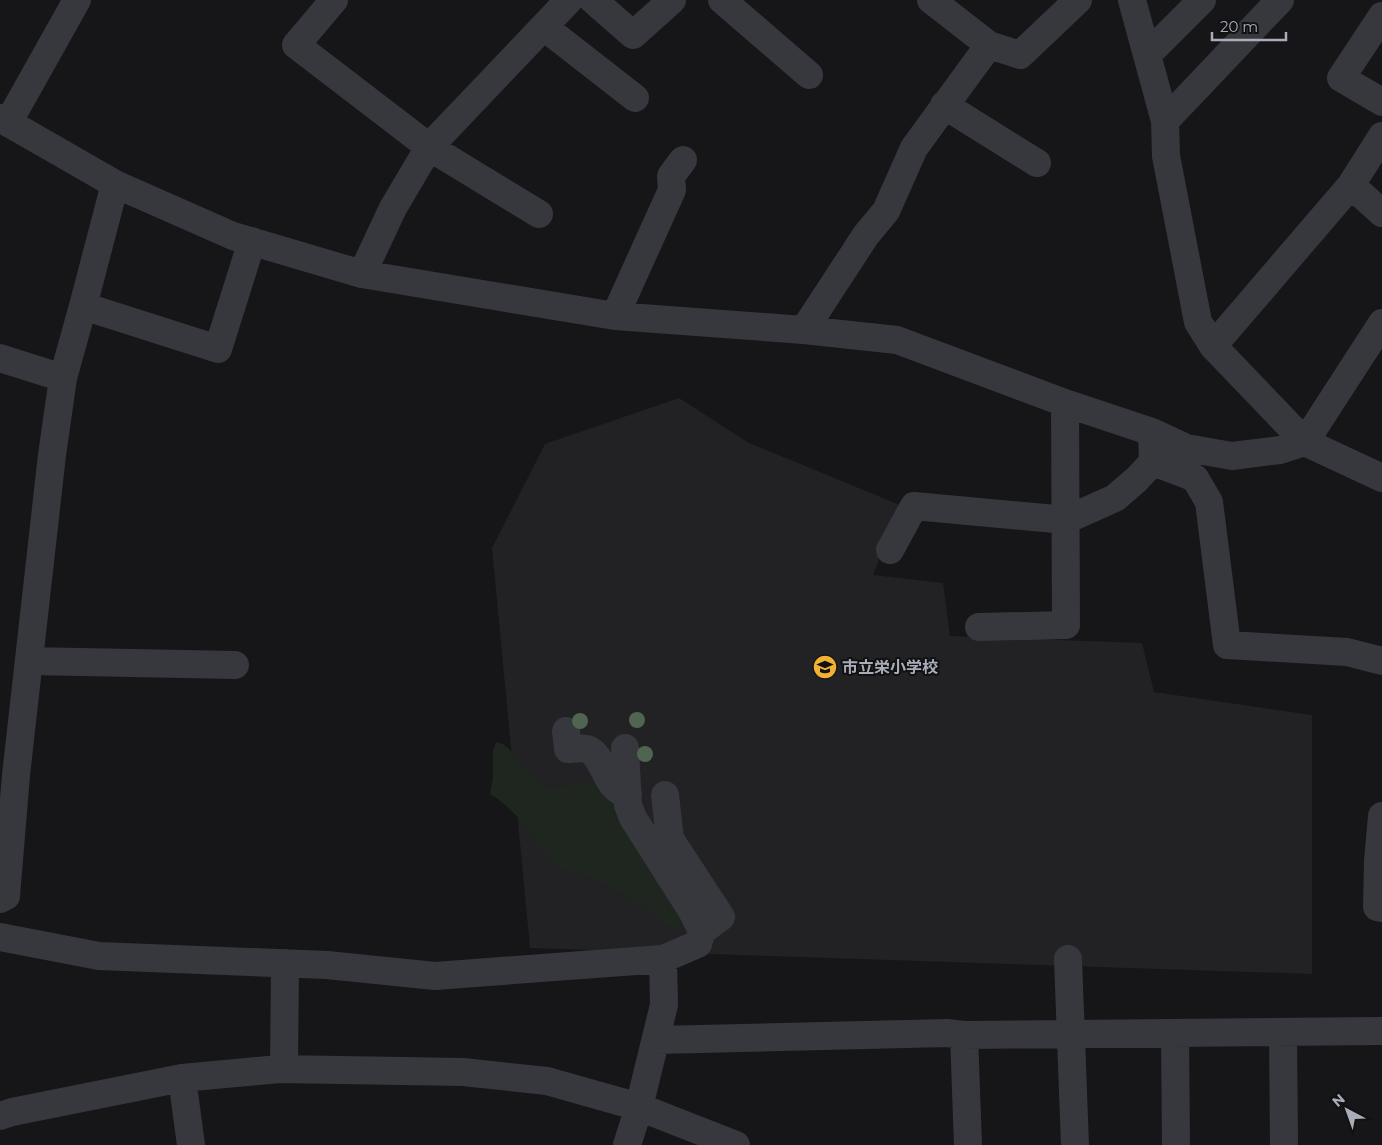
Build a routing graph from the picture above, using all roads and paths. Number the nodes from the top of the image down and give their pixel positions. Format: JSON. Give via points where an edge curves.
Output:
{"nodes":[{"id":1,"x":77,"y":0,"type":"edge"},
{"id":2,"x":334,"y":0,"type":"edge"},
{"id":3,"x":569,"y":0,"type":"edge"},
{"id":4,"x":593,"y":0,"type":"edge"},
{"id":5,"x":672,"y":0,"type":"edge"},
{"id":6,"x":722,"y":0,"type":"edge"},
{"id":7,"x":931,"y":0,"type":"edge"},
{"id":8,"x":1078,"y":0,"type":"edge"},
{"id":9,"x":1132,"y":0,"type":"edge"},
{"id":10,"x":1202,"y":0,"type":"edge"},
{"id":11,"x":1280,"y":0,"type":"edge"},
{"id":12,"x":1382,"y":16,"type":"edge"},
{"id":13,"x":544,"y":27,"type":"junction"},
{"id":14,"x":989,"y":45,"type":"junction"},
{"id":15,"x":1148,"y":55,"type":"junction"},
{"id":16,"x":809,"y":75,"type":"dead end"},
{"id":17,"x":635,"y":98,"type":"dead end"},
{"id":18,"x":1382,"y":102,"type":"edge"},
{"id":19,"x":944,"y":106,"type":"junction"},
{"id":20,"x":1165,"y":120,"type":"junction"},
{"id":21,"x":4,"y":121,"type":"edge"},
{"id":22,"x":1382,"y":136,"type":"edge"},
{"id":23,"x":429,"y":147,"type":"junction"},
{"id":24,"x":683,"y":160,"type":"dead end"},
{"id":25,"x":1036,"y":162,"type":"dead end"},
{"id":26,"x":115,"y":184,"type":"junction"},
{"id":27,"x":1351,"y":185,"type":"junction"},
{"id":28,"x":1382,"y":213,"type":"edge"},
{"id":29,"x":539,"y":214,"type":"dead end"},
{"id":30,"x":252,"y":241,"type":"junction"},
{"id":31,"x":362,"y":274,"type":"junction"},
{"id":32,"x":83,"y":306,"type":"junction"},
{"id":33,"x":615,"y":316,"type":"junction"},
{"id":34,"x":1382,"y":323,"type":"edge"},
{"id":35,"x":804,"y":330,"type":"junction"},
{"id":36,"x":1213,"y":346,"type":"junction"},
{"id":37,"x":0,"y":358,"type":"edge"},
{"id":38,"x":62,"y":378,"type":"junction"},
{"id":39,"x":1065,"y":403,"type":"junction"},
{"id":40,"x":1152,"y":432,"type":"junction"},
{"id":41,"x":1305,"y":442,"type":"junction"},
{"id":42,"x":1153,"y":462,"type":"junction"},
{"id":43,"x":1382,"y":478,"type":"edge"},
{"id":44,"x":1066,"y":520,"type":"junction"},
{"id":45,"x":890,"y":550,"type":"dead end"},
{"id":46,"x":979,"y":627,"type":"dead end"},
{"id":47,"x":1382,"y":661,"type":"edge"},
{"id":48,"x":29,"y":662,"type":"junction"},
{"id":49,"x":235,"y":665,"type":"dead end"},
{"id":50,"x":566,"y":731,"type":"dead end"},
{"id":51,"x":625,"y":748,"type":"dead end"},
{"id":52,"x":8,"y":774,"type":"edge"},
{"id":53,"x":628,"y":794,"type":"junction"},
{"id":54,"x":665,"y":795,"type":"dead end"},
{"id":55,"x":1382,"y":816,"type":"edge"},
{"id":56,"x":0,"y":899,"type":"edge"},
{"id":57,"x":1382,"y":908,"type":"edge"},
{"id":58,"x":702,"y":930,"type":"junction"},
{"id":59,"x":0,"y":937,"type":"edge"},
{"id":60,"x":663,"y":959,"type":"junction"},
{"id":61,"x":1068,"y":959,"type":"dead end"},
{"id":62,"x":285,"y":964,"type":"junction"},
{"id":63,"x":1382,"y":1031,"type":"edge"},
{"id":64,"x":1282,"y":1032,"type":"junction"},
{"id":65,"x":1070,"y":1033,"type":"junction"},
{"id":66,"x":964,"y":1034,"type":"junction"},
{"id":67,"x":1175,"y":1034,"type":"junction"},
{"id":68,"x":656,"y":1040,"type":"junction"},
{"id":69,"x":284,"y":1069,"type":"junction"},
{"id":70,"x":182,"y":1078,"type":"junction"},
{"id":71,"x":639,"y":1107,"type":"junction"},
{"id":72,"x":0,"y":1116,"type":"edge"},
{"id":73,"x":191,"y":1145,"type":"edge"},
{"id":74,"x":627,"y":1145,"type":"edge"},
{"id":75,"x":736,"y":1145,"type":"edge"},
{"id":76,"x":968,"y":1145,"type":"edge"},
{"id":77,"x":1075,"y":1145,"type":"edge"},
{"id":78,"x":1176,"y":1145,"type":"edge"},
{"id":79,"x":1284,"y":1145,"type":"edge"}],
"edges":[{"from":1,"to":21,"type":"street"},
{"from":2,"to":23,"type":"street","via":[[296,45]]},
{"from":3,"to":13,"type":"street"},
{"from":4,"to":5,"type":"street","via":[[633,36]]},
{"from":6,"to":16,"type":"street"},
{"from":7,"to":14,"type":"street"},
{"from":8,"to":14,"type":"street","via":[[1020,55]]},
{"from":9,"to":15,"type":"street"},
{"from":10,"to":15,"type":"street"},
{"from":11,"to":20,"type":"street"},
{"from":12,"to":18,"type":"street","via":[[1341,78]]},
{"from":13,"to":17,"type":"street"},
{"from":13,"to":23,"type":"street"},
{"from":14,"to":19,"type":"street"},
{"from":15,"to":20,"type":"street"},
{"from":19,"to":25,"type":"street"},
{"from":19,"to":35,"type":"street","via":[[914,148],[886,211],[866,235]]},
{"from":20,"to":36,"type":"street","via":[[1166,156],[1198,322]]},
{"from":21,"to":26,"type":"street"},
{"from":22,"to":27,"type":"street"},
{"from":23,"to":29,"type":"street"},
{"from":23,"to":31,"type":"street","via":[[393,208]]},
{"from":24,"to":33,"type":"street","via":[[671,176],[672,190]]},
{"from":26,"to":30,"type":"street","via":[[233,236]]},
{"from":26,"to":32,"type":"street"},
{"from":27,"to":28,"type":"street"},
{"from":27,"to":36,"type":"street"},
{"from":30,"to":31,"type":"street"},
{"from":30,"to":32,"type":"street","via":[[218,349]]},
{"from":31,"to":33,"type":"street"},
{"from":32,"to":38,"type":"street"},
{"from":33,"to":35,"type":"street"},
{"from":34,"to":41,"type":"street"},
{"from":35,"to":39,"type":"street","via":[[897,340]]},
{"from":36,"to":41,"type":"street"},
{"from":37,"to":38,"type":"street"},
{"from":38,"to":48,"type":"street"},
{"from":39,"to":40,"type":"street"},
{"from":39,"to":44,"type":"street"},
{"from":40,"to":41,"type":"street","via":[[1186,448],[1232,456],[1280,450]]},
{"from":40,"to":42,"type":"street"},
{"from":41,"to":43,"type":"street"},
{"from":42,"to":44,"type":"street","via":[[1116,498]]},
{"from":42,"to":47,"type":"street","via":[[1195,478],[1208,502],[1227,644],[1347,652]]},
{"from":44,"to":45,"type":"street","via":[[914,506]]},
{"from":44,"to":46,"type":"street","via":[[1066,625]]},
{"from":48,"to":49,"type":"street"},
{"from":48,"to":52,"type":"street"},
{"from":50,"to":53,"type":"street","via":[[568,750],[590,750],[614,787],[620,793]]},
{"from":51,"to":53,"type":"street"},
{"from":52,"to":56,"type":"street","via":[[6,896]]},
{"from":53,"to":58,"type":"street","via":[[633,818]]},
{"from":54,"to":58,"type":"street","via":[[670,839],[721,917]]},
{"from":55,"to":57,"type":"street","via":[[1377,908]]},
{"from":58,"to":60,"type":"street","via":[[698,944]]},
{"from":59,"to":62,"type":"street","via":[[99,956]]},
{"from":60,"to":62,"type":"street","via":[[435,976]]},
{"from":60,"to":68,"type":"street","via":[[664,1005]]},
{"from":61,"to":65,"type":"street"},
{"from":62,"to":69,"type":"street"},
{"from":63,"to":64,"type":"street"},
{"from":64,"to":67,"type":"street"},
{"from":64,"to":79,"type":"street"},
{"from":65,"to":66,"type":"street"},
{"from":65,"to":67,"type":"street"},
{"from":65,"to":77,"type":"street"},
{"from":66,"to":68,"type":"street"},
{"from":66,"to":76,"type":"street"},
{"from":67,"to":78,"type":"street"},
{"from":68,"to":71,"type":"street"},
{"from":69,"to":70,"type":"street"},
{"from":69,"to":71,"type":"street","via":[[464,1072],[547,1082]]},
{"from":70,"to":72,"type":"street"},
{"from":70,"to":73,"type":"street"},
{"from":71,"to":74,"type":"street"},
{"from":71,"to":75,"type":"street"}]}
